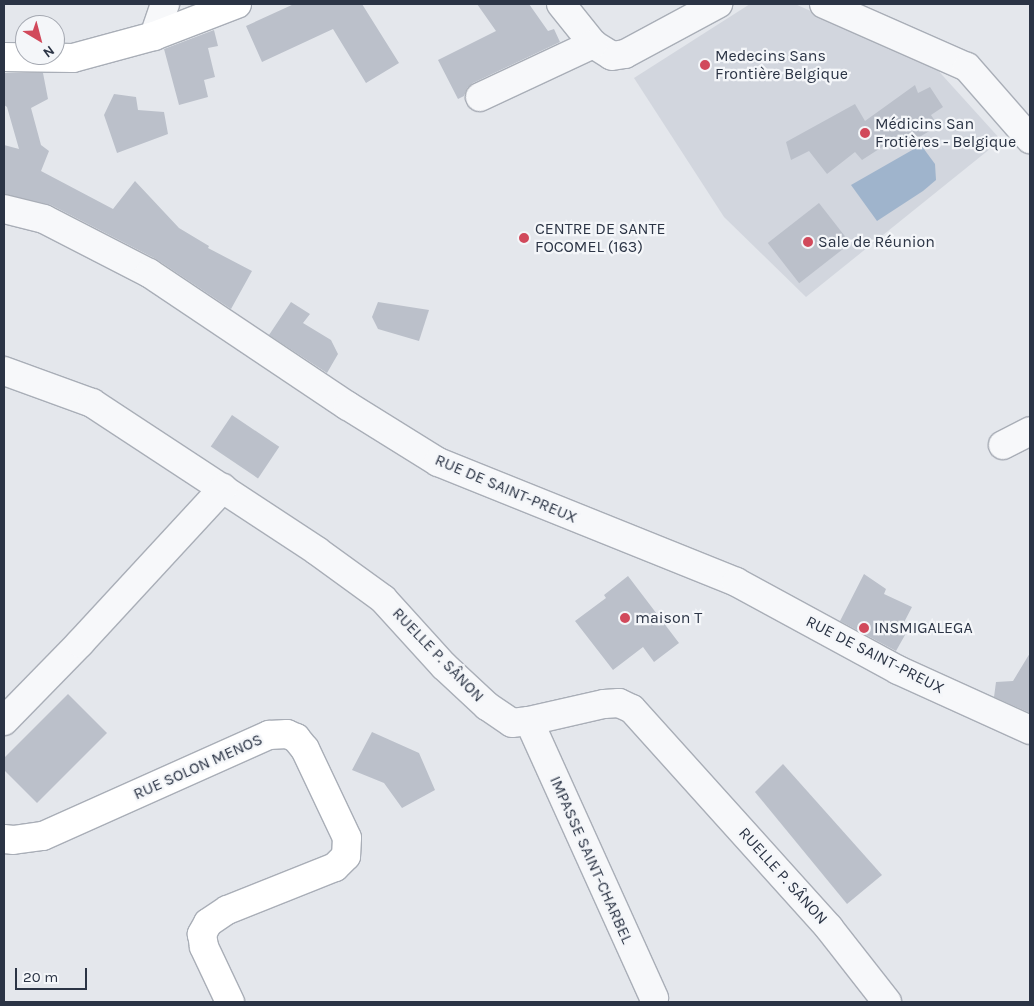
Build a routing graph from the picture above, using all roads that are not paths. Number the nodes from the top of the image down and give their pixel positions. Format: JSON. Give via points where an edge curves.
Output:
{"nodes":[{"id":1,"x":165,"y":4,"type":"edge"},
{"id":2,"x":237,"y":4,"type":"edge"},
{"id":3,"x":561,"y":4,"type":"edge"},
{"id":4,"x":718,"y":4,"type":"edge"},
{"id":5,"x":824,"y":4,"type":"edge"},
{"id":6,"x":154,"y":36,"type":"junction"},
{"id":7,"x":593,"y":44,"type":"junction"},
{"id":8,"x":4,"y":57,"type":"edge"},
{"id":9,"x":480,"y":97,"type":"dead end"},
{"id":10,"x":1030,"y":139,"type":"edge"},
{"id":11,"x":4,"y":210,"type":"edge"},
{"id":12,"x":4,"y":371,"type":"edge"},
{"id":13,"x":1030,"y":431,"type":"edge"},
{"id":14,"x":1003,"y":446,"type":"dead end"},
{"id":15,"x":223,"y":488,"type":"junction"},
{"id":16,"x":4,"y":721,"type":"edge"},
{"id":17,"x":528,"y":721,"type":"junction"},
{"id":18,"x":1030,"y":730,"type":"edge"},
{"id":19,"x":4,"y":839,"type":"edge"},
{"id":20,"x":654,"y":998,"type":"dead end"},
{"id":21,"x":230,"y":1002,"type":"edge"},
{"id":22,"x":887,"y":1002,"type":"edge"}],
"edges":[{"from":1,"to":6,"type":"street"},
{"from":2,"to":6,"type":"street"},
{"from":3,"to":7,"type":"street"},
{"from":4,"to":7,"type":"street","via":[[625,54],[612,56]]},
{"from":5,"to":10,"type":"street","via":[[967,67]]},
{"from":6,"to":8,"type":"street","via":[[73,58]]},
{"from":7,"to":9,"type":"street"},
{"from":11,"to":18,"type":"street","name":"RUE DE SAINT-PREUX","via":[[44,219],[149,273],[438,462],[736,582],[898,670]]},
{"from":12,"to":15,"type":"street","name":"RUELLE P. SÂNON","via":[[92,403]]},
{"from":13,"to":14,"type":"street"},
{"from":15,"to":16,"type":"street"},
{"from":15,"to":17,"type":"street","name":"RUELLE P. SÂNON","via":[[383,598],[444,666],[486,706],[512,723]]},
{"from":17,"to":20,"type":"street","name":"IMPASSE SAINT-CHARBEL"},
{"from":17,"to":22,"type":"street","name":"RUELLE P. SÂNON","via":[[604,704],[619,703],[632,709],[829,928]]},
{"from":19,"to":21,"type":"street","name":"RUE SOLON MENOS","via":[[43,836],[268,735],[287,734],[296,738],[305,749],[347,838],[346,856],[335,867],[227,910],[208,923],[202,934],[204,947]]}]}
